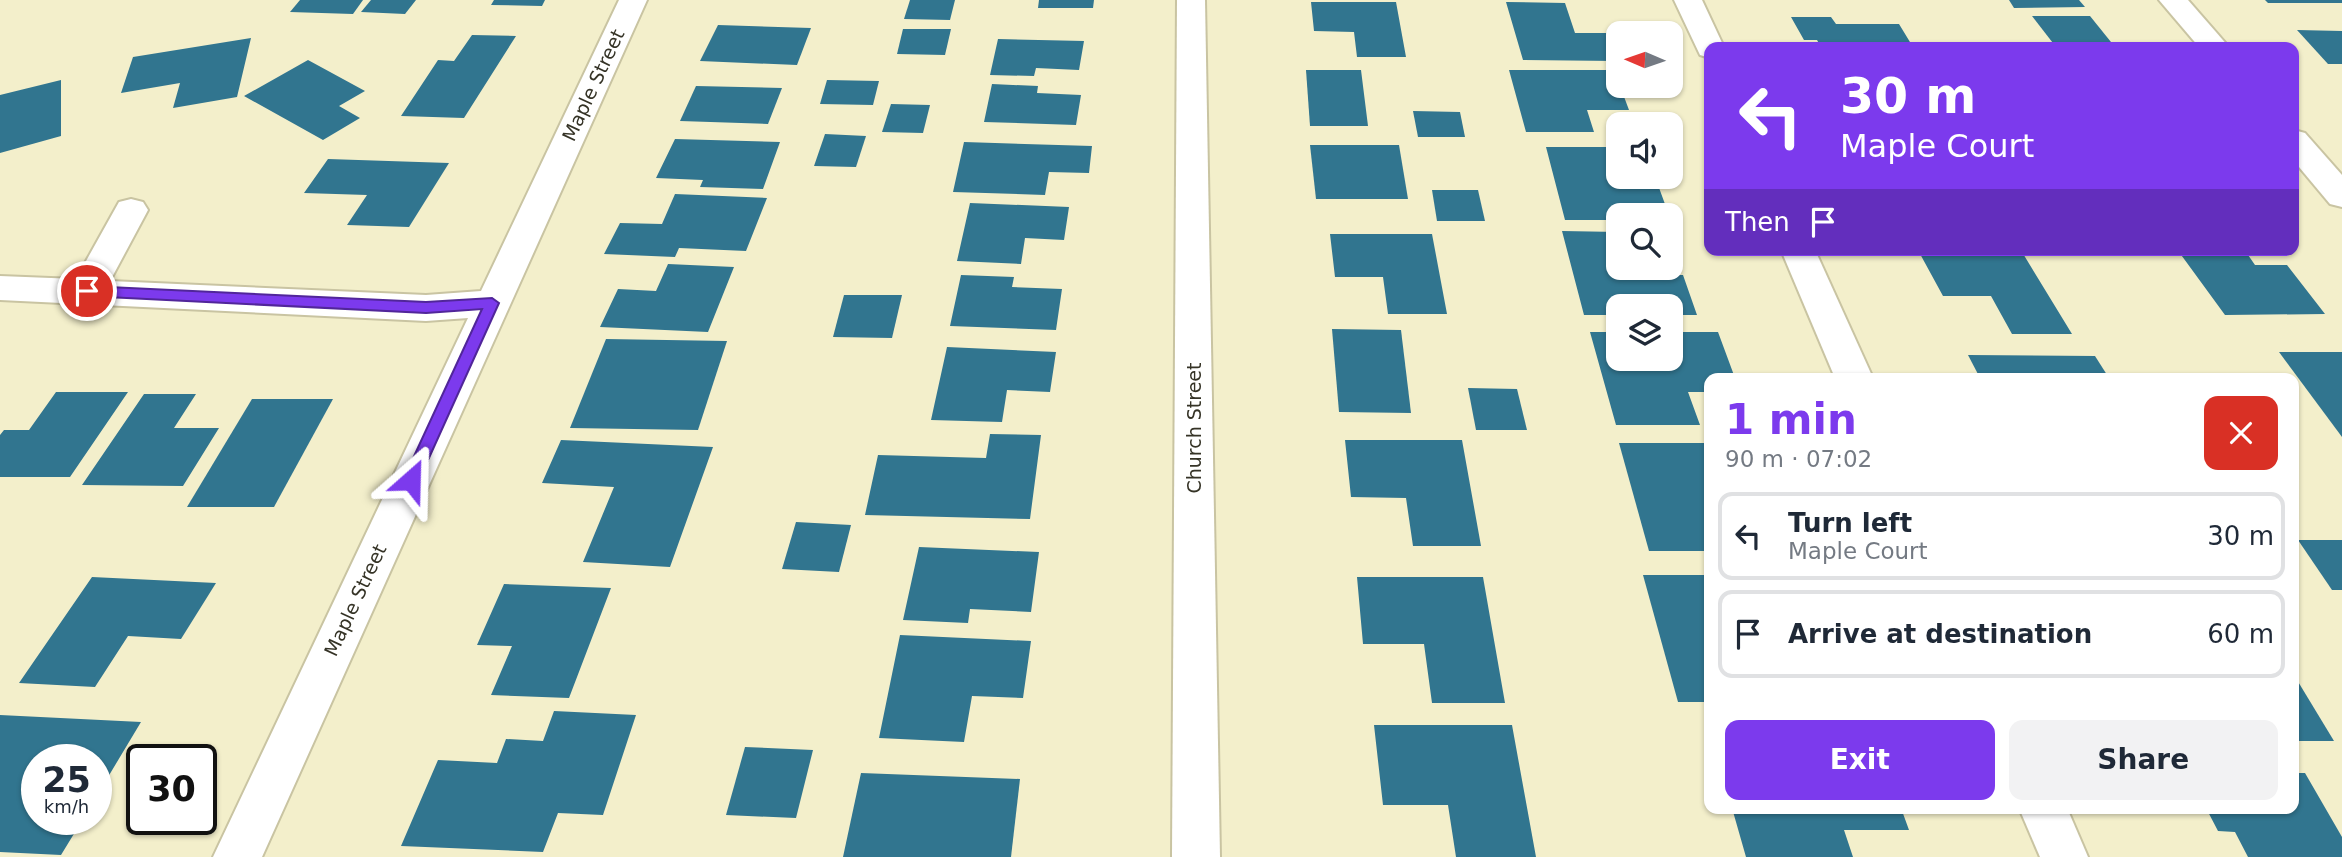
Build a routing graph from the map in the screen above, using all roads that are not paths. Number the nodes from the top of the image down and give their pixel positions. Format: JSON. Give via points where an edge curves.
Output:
{"nodes":[{"id":1,"x":633,"y":0,"type":"edge"},
{"id":2,"x":1191,"y":0,"type":"edge"},
{"id":3,"x":1688,"y":0,"type":"edge"},
{"id":4,"x":2173,"y":0,"type":"edge"},
{"id":5,"x":1707,"y":42,"type":"edge"},
{"id":6,"x":2210,"y":42,"type":"edge"},
{"id":7,"x":2299,"y":147,"type":"edge"},
{"id":8,"x":2342,"y":196,"type":"edge"},
{"id":9,"x":131,"y":210,"type":"dead end"},
{"id":10,"x":1801,"y":256,"type":"edge"},
{"id":11,"x":0,"y":288,"type":"edge"},
{"id":12,"x":87,"y":291,"type":"junction"},
{"id":13,"x":492,"y":303,"type":"junction"},
{"id":14,"x":1852,"y":373,"type":"edge"},
{"id":15,"x":2046,"y":814,"type":"edge"},
{"id":16,"x":237,"y":857,"type":"edge"},
{"id":17,"x":1196,"y":857,"type":"edge"},
{"id":18,"x":2064,"y":857,"type":"edge"}],
"edges":[{"from":1,"to":13,"type":"street","name":"Maple Street"},
{"from":2,"to":17,"type":"street","name":"Church Street"},
{"from":3,"to":5,"type":"street"},
{"from":4,"to":6,"type":"street"},
{"from":7,"to":8,"type":"street"},
{"from":9,"to":12,"type":"street"},
{"from":10,"to":14,"type":"street"},
{"from":11,"to":12,"type":"street"},
{"from":12,"to":13,"type":"street","via":[[426,308]]},
{"from":13,"to":16,"type":"street","name":"Maple Street"},
{"from":15,"to":18,"type":"street"}]}
